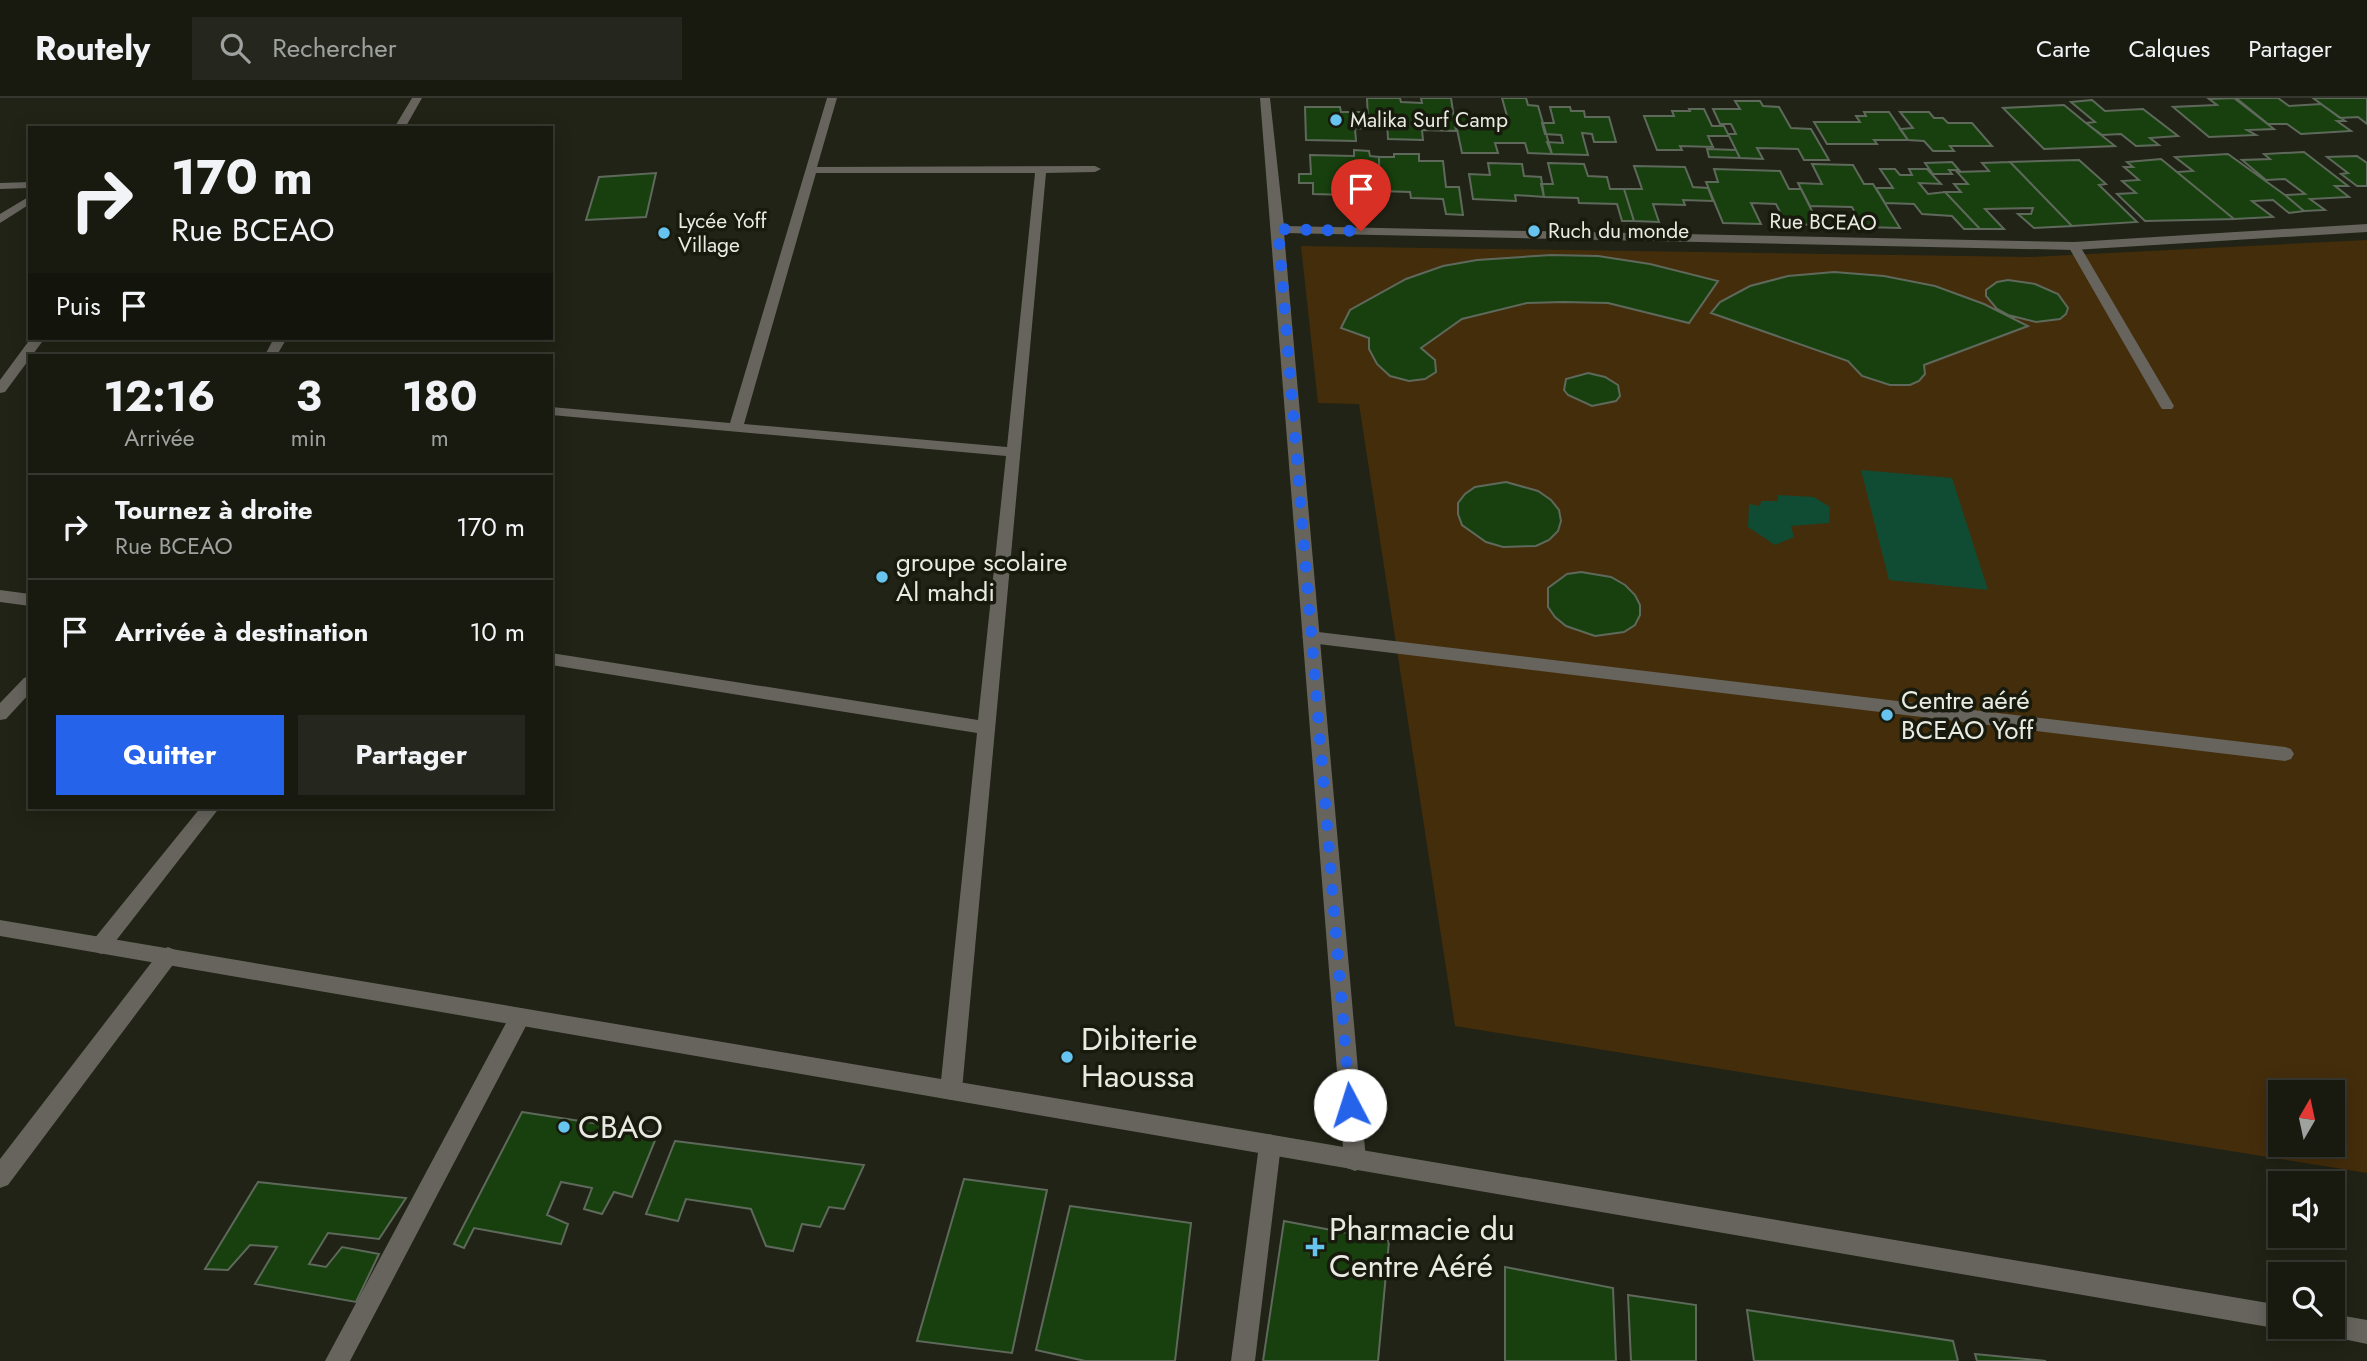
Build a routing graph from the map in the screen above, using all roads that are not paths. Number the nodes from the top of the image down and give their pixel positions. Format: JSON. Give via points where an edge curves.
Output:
{"nodes":[{"id":1,"x":417,"y":98,"type":"edge"},
{"id":2,"x":832,"y":98,"type":"edge"},
{"id":3,"x":1265,"y":98,"type":"edge"},
{"id":4,"x":400,"y":126,"type":"edge"},
{"id":5,"x":1041,"y":169,"type":"junction"},
{"id":6,"x":1095,"y":169,"type":"dead end"},
{"id":7,"x":811,"y":170,"type":"junction"},
{"id":8,"x":28,"y":185,"type":"edge"},
{"id":9,"x":0,"y":186,"type":"edge"},
{"id":10,"x":28,"y":200,"type":"edge"},
{"id":11,"x":0,"y":219,"type":"edge"},
{"id":12,"x":2367,"y":228,"type":"edge"},
{"id":13,"x":1278,"y":229,"type":"junction"},
{"id":14,"x":2074,"y":246,"type":"junction"},
{"id":15,"x":37,"y":340,"type":"edge"},
{"id":16,"x":0,"y":389,"type":"edge"},
{"id":17,"x":2168,"y":406,"type":"dead end"},
{"id":18,"x":553,"y":411,"type":"edge"},
{"id":19,"x":735,"y":429,"type":"junction"},
{"id":20,"x":1013,"y":452,"type":"junction"},
{"id":21,"x":0,"y":596,"type":"edge"},
{"id":22,"x":28,"y":600,"type":"edge"},
{"id":23,"x":1310,"y":637,"type":"junction"},
{"id":24,"x":553,"y":659,"type":"edge"},
{"id":25,"x":28,"y":684,"type":"edge"},
{"id":26,"x":0,"y":714,"type":"edge"},
{"id":27,"x":986,"y":728,"type":"junction"},
{"id":28,"x":2285,"y":754,"type":"dead end"},
{"id":29,"x":209,"y":809,"type":"edge"},
{"id":30,"x":0,"y":928,"type":"edge"},
{"id":31,"x":101,"y":946,"type":"junction"},
{"id":32,"x":168,"y":956,"type":"junction"},
{"id":33,"x":520,"y":1017,"type":"junction"},
{"id":34,"x":951,"y":1090,"type":"junction"},
{"id":35,"x":1270,"y":1145,"type":"junction"},
{"id":36,"x":1355,"y":1160,"type":"junction"},
{"id":37,"x":0,"y":1177,"type":"edge"},
{"id":38,"x":2268,"y":1316,"type":"edge"},
{"id":39,"x":2345,"y":1328,"type":"edge"},
{"id":40,"x":2367,"y":1332,"type":"edge"},
{"id":41,"x":337,"y":1361,"type":"edge"},
{"id":42,"x":1242,"y":1361,"type":"edge"}],
"edges":[{"from":1,"to":4,"type":"street"},
{"from":2,"to":7,"type":"street"},
{"from":3,"to":13,"type":"street"},
{"from":5,"to":6,"type":"street"},
{"from":5,"to":7,"type":"street"},
{"from":5,"to":20,"type":"street"},
{"from":7,"to":19,"type":"street"},
{"from":8,"to":9,"type":"street"},
{"from":10,"to":11,"type":"street"},
{"from":12,"to":14,"type":"street","name":"Rue BCEAO"},
{"from":13,"to":14,"type":"street","name":"Rue BCEAO"},
{"from":13,"to":23,"type":"street"},
{"from":14,"to":17,"type":"street"},
{"from":15,"to":16,"type":"street"},
{"from":18,"to":19,"type":"street"},
{"from":19,"to":20,"type":"street"},
{"from":20,"to":27,"type":"street"},
{"from":21,"to":22,"type":"street"},
{"from":23,"to":28,"type":"street"},
{"from":23,"to":36,"type":"street"},
{"from":24,"to":27,"type":"street"},
{"from":25,"to":26,"type":"street"},
{"from":27,"to":34,"type":"street"},
{"from":29,"to":31,"type":"street"},
{"from":30,"to":31,"type":"street"},
{"from":31,"to":32,"type":"street"},
{"from":32,"to":33,"type":"street"},
{"from":32,"to":37,"type":"street"},
{"from":33,"to":34,"type":"street"},
{"from":33,"to":41,"type":"street"},
{"from":34,"to":35,"type":"street"},
{"from":35,"to":36,"type":"street"},
{"from":35,"to":42,"type":"street"},
{"from":36,"to":38,"type":"street"},
{"from":39,"to":40,"type":"street"}]}
